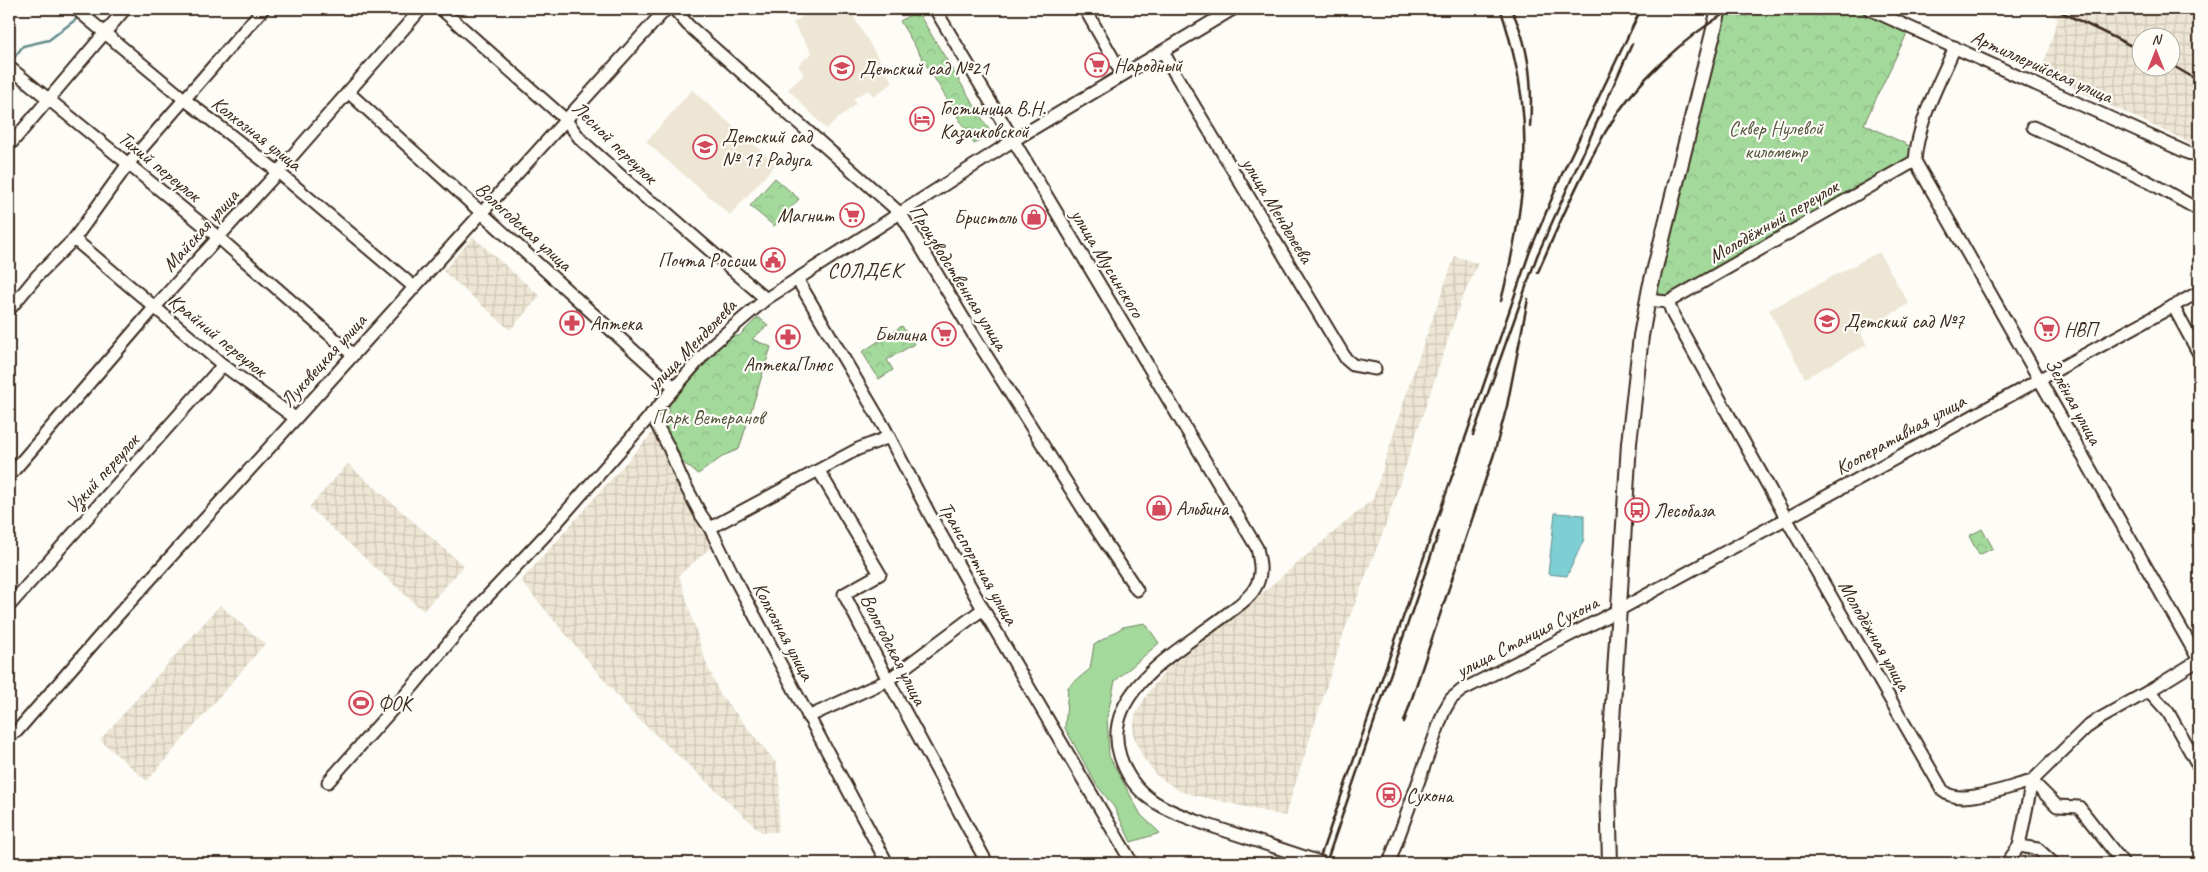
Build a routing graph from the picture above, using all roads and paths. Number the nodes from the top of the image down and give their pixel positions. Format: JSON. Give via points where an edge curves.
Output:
{"nodes":[{"id":1,"x":76,"y":9,"type":"edge"},
{"id":2,"x":125,"y":9,"type":"edge"},
{"id":3,"x":263,"y":9,"type":"edge"},
{"id":4,"x":421,"y":9,"type":"edge"},
{"id":5,"x":441,"y":9,"type":"edge"},
{"id":6,"x":666,"y":9,"type":"edge"},
{"id":7,"x":674,"y":9,"type":"edge"},
{"id":8,"x":935,"y":9,"type":"edge"},
{"id":9,"x":1085,"y":9,"type":"edge"},
{"id":10,"x":1234,"y":9,"type":"edge"},
{"id":11,"x":1719,"y":9,"type":"edge"},
{"id":12,"x":1869,"y":9,"type":"edge"},
{"id":13,"x":104,"y":33,"type":"junction"},
{"id":14,"x":1955,"y":47,"type":"junction"},
{"id":15,"x":1163,"y":51,"type":"junction"},
{"id":16,"x":9,"y":67,"type":"edge"},
{"id":17,"x":1122,"y":74,"type":"junction"},
{"id":18,"x":348,"y":92,"type":"junction"},
{"id":19,"x":48,"y":99,"type":"junction"},
{"id":20,"x":184,"y":99,"type":"junction"},
{"id":21,"x":565,"y":119,"type":"junction"},
{"id":22,"x":2033,"y":127,"type":"dead end"},
{"id":23,"x":1014,"y":140,"type":"junction"},
{"id":24,"x":9,"y":146,"type":"edge"},
{"id":25,"x":2199,"y":158,"type":"edge"},
{"id":26,"x":1915,"y":161,"type":"junction"},
{"id":27,"x":128,"y":164,"type":"junction"},
{"id":28,"x":278,"y":172,"type":"junction"},
{"id":29,"x":2199,"y":210,"type":"edge"},
{"id":30,"x":481,"y":212,"type":"junction"},
{"id":31,"x":901,"y":214,"type":"junction"},
{"id":32,"x":219,"y":238,"type":"junction"},
{"id":33,"x":74,"y":239,"type":"junction"},
{"id":34,"x":797,"y":279,"type":"junction"},
{"id":35,"x":414,"y":287,"type":"junction"},
{"id":36,"x":2199,"y":292,"type":"edge"},
{"id":37,"x":766,"y":299,"type":"junction"},
{"id":38,"x":1647,"y":300,"type":"junction"},
{"id":39,"x":1668,"y":302,"type":"junction"},
{"id":40,"x":2173,"y":306,"type":"junction"},
{"id":41,"x":154,"y":308,"type":"junction"},
{"id":42,"x":9,"y":310,"type":"edge"},
{"id":43,"x":2199,"y":354,"type":"edge"},
{"id":44,"x":352,"y":355,"type":"junction"},
{"id":45,"x":223,"y":365,"type":"junction"},
{"id":46,"x":1376,"y":369,"type":"dead end"},
{"id":47,"x":2040,"y":378,"type":"junction"},
{"id":48,"x":674,"y":387,"type":"junction"},
{"id":49,"x":651,"y":414,"type":"junction"},
{"id":50,"x":295,"y":418,"type":"junction"},
{"id":51,"x":889,"y":437,"type":"junction"},
{"id":52,"x":819,"y":471,"type":"junction"},
{"id":53,"x":9,"y":476,"type":"edge"},
{"id":54,"x":1786,"y":518,"type":"junction"},
{"id":55,"x":710,"y":528,"type":"junction"},
{"id":56,"x":1137,"y":590,"type":"dead end"},
{"id":57,"x":9,"y":606,"type":"edge"},
{"id":58,"x":983,"y":609,"type":"junction"},
{"id":59,"x":1619,"y":610,"type":"junction"},
{"id":60,"x":2199,"y":660,"type":"edge"},
{"id":61,"x":888,"y":680,"type":"junction"},
{"id":62,"x":2149,"y":691,"type":"junction"},
{"id":63,"x":808,"y":717,"type":"junction"},
{"id":64,"x":9,"y":736,"type":"edge"},
{"id":65,"x":2199,"y":767,"type":"edge"},
{"id":66,"x":2032,"y":781,"type":"junction"},
{"id":67,"x":328,"y":782,"type":"dead end"},
{"id":68,"x":2020,"y":846,"type":"junction"},
{"id":69,"x":887,"y":863,"type":"edge"},
{"id":70,"x":987,"y":863,"type":"edge"},
{"id":71,"x":1132,"y":863,"type":"edge"},
{"id":72,"x":1323,"y":863,"type":"edge"},
{"id":73,"x":1389,"y":863,"type":"edge"},
{"id":74,"x":1610,"y":863,"type":"edge"},
{"id":75,"x":2007,"y":863,"type":"edge"},
{"id":76,"x":2053,"y":863,"type":"edge"},
{"id":77,"x":2123,"y":863,"type":"edge"}],
"edges":[{"from":1,"to":13,"type":"street","name":"Колхозная улица"},
{"from":2,"to":13,"type":"street"},
{"from":3,"to":20,"type":"street"},
{"from":4,"to":18,"type":"street","name":"Майская улица"},
{"from":5,"to":21,"type":"street","name":"Лесной переулок"},
{"from":6,"to":21,"type":"street","name":"Луковецкая улица"},
{"from":7,"to":31,"type":"street","name":"Производственная улица"},
{"from":8,"to":23,"type":"street","name":"улица Мусинского"},
{"from":9,"to":17,"type":"street"},
{"from":10,"to":15,"type":"street","name":"улица Менделеева"},
{"from":11,"to":38,"type":"main road"},
{"from":12,"to":14,"type":"street","name":"Артиллерийская улица"},
{"from":13,"to":19,"type":"street"},
{"from":13,"to":20,"type":"street","name":"Колхозная улица"},
{"from":14,"to":25,"type":"street","name":"Артиллерийская улица"},
{"from":14,"to":26,"type":"street","via":[[1926,114]]},
{"from":15,"to":17,"type":"street","name":"улица Менделеева"},
{"from":15,"to":46,"type":"street","name":"улица Менделеева","via":[[1346,360],[1353,365]]},
{"from":16,"to":19,"type":"street","name":"Тихий переулок"},
{"from":17,"to":23,"type":"street","name":"улица Менделеева"},
{"from":18,"to":28,"type":"street","name":"Майская улица"},
{"from":18,"to":30,"type":"street","name":"Вологодская улица"},
{"from":19,"to":24,"type":"street"},
{"from":19,"to":27,"type":"street","name":"Тихий переулок"},
{"from":20,"to":27,"type":"street"},
{"from":20,"to":28,"type":"street","name":"Колхозная улица"},
{"from":21,"to":30,"type":"street","name":"Луковецкая улица"},
{"from":21,"to":37,"type":"street","name":"Лесной переулок","via":[[581,140]]},
{"from":22,"to":29,"type":"street","via":[[2149,182]]},
{"from":23,"to":31,"type":"street","name":"улица Менделеева"},
{"from":23,"to":72,"type":"street","name":"улица Мусинского","bridge":true,"via":[[1250,535],[1261,563],[1255,588],[1237,606],[1140,681],[1126,701],[1118,723],[1118,749],[1125,772],[1142,793],[1164,809]]},
{"from":26,"to":39,"type":"street","name":"Молодёжный переулок"},
{"from":26,"to":47,"type":"street","name":"Зелёная улица"},
{"from":27,"to":32,"type":"street","name":"Тихий переулок"},
{"from":27,"to":33,"type":"street"},
{"from":28,"to":32,"type":"street","name":"Майская улица"},
{"from":28,"to":35,"type":"street","name":"Колхозная улица"},
{"from":30,"to":35,"type":"street","name":"Луковецкая улица"},
{"from":30,"to":48,"type":"street","name":"Вологодская улица"},
{"from":31,"to":34,"type":"street","name":"улица Менделеева"},
{"from":31,"to":56,"type":"street","name":"Производственная улица","via":[[976,339]]},
{"from":32,"to":41,"type":"street","name":"Майская улица"},
{"from":32,"to":44,"type":"street","name":"Тихий переулок"},
{"from":33,"to":41,"type":"street","name":"Крайний переулок"},
{"from":33,"to":42,"type":"street"},
{"from":34,"to":37,"type":"street","name":"улица Менделеева"},
{"from":34,"to":51,"type":"street","name":"Транспортная улица"},
{"from":35,"to":44,"type":"street","name":"Луковецкая улица"},
{"from":36,"to":40,"type":"street","name":"Кооперативная улица"},
{"from":37,"to":48,"type":"street","name":"улица Менделеева","via":[[714,343]]},
{"from":38,"to":39,"type":"street"},
{"from":38,"to":59,"type":"main road","via":[[1629,443]]},
{"from":39,"to":54,"type":"street","name":"Молодёжная улица","via":[[1672,315]]},
{"from":40,"to":43,"type":"street"},
{"from":40,"to":47,"type":"street","name":"Кооперативная улица"},
{"from":41,"to":45,"type":"street","name":"Крайний переулок"},
{"from":41,"to":53,"type":"street","name":"Майская улица"},
{"from":44,"to":50,"type":"street","name":"Луковецкая улица"},
{"from":45,"to":50,"type":"street","name":"Крайний переулок"},
{"from":45,"to":57,"type":"street","name":"Узкий переулок"},
{"from":47,"to":54,"type":"street","name":"Кооперативная улица"},
{"from":47,"to":60,"type":"street","name":"Зелёная улица"},
{"from":48,"to":49,"type":"street","name":"улица Менделеева"},
{"from":49,"to":55,"type":"street","name":"Колхозная улица","via":[[700,515]]},
{"from":49,"to":67,"type":"street","name":"улица Менделеева","via":[[552,528],[483,601]]},
{"from":50,"to":64,"type":"street","name":"Луковецкая улица"},
{"from":51,"to":52,"type":"street","via":[[858,449]]},
{"from":51,"to":58,"type":"street","name":"Транспортная улица"},
{"from":52,"to":55,"type":"street"},
{"from":52,"to":61,"type":"street","name":"Вологодская улица","via":[[880,574],[844,594]]},
{"from":54,"to":59,"type":"street","name":"Кооперативная улица"},
{"from":54,"to":66,"type":"street","name":"Молодёжная улица","via":[[1943,792],[1964,798]]},
{"from":55,"to":63,"type":"street","name":"Колхозная улица"},
{"from":58,"to":61,"type":"street"},
{"from":58,"to":71,"type":"street","name":"Транспортная улица"},
{"from":59,"to":73,"type":"street","name":"улица Станция Сухона","via":[[1462,690],[1451,699]]},
{"from":59,"to":74,"type":"main road","via":[[1608,787]]},
{"from":60,"to":62,"type":"street"},
{"from":61,"to":63,"type":"street"},
{"from":61,"to":70,"type":"street","name":"Вологодская улица"},
{"from":62,"to":65,"type":"street","via":[[2168,712]]},
{"from":62,"to":66,"type":"street","via":[[2086,728]]},
{"from":63,"to":69,"type":"street","name":"Колхозная улица"},
{"from":66,"to":68,"type":"street"},
{"from":66,"to":77,"type":"street","via":[[2057,806],[2079,807]]},
{"from":68,"to":75,"type":"street"},
{"from":68,"to":76,"type":"street","via":[[2038,850]]}]}
